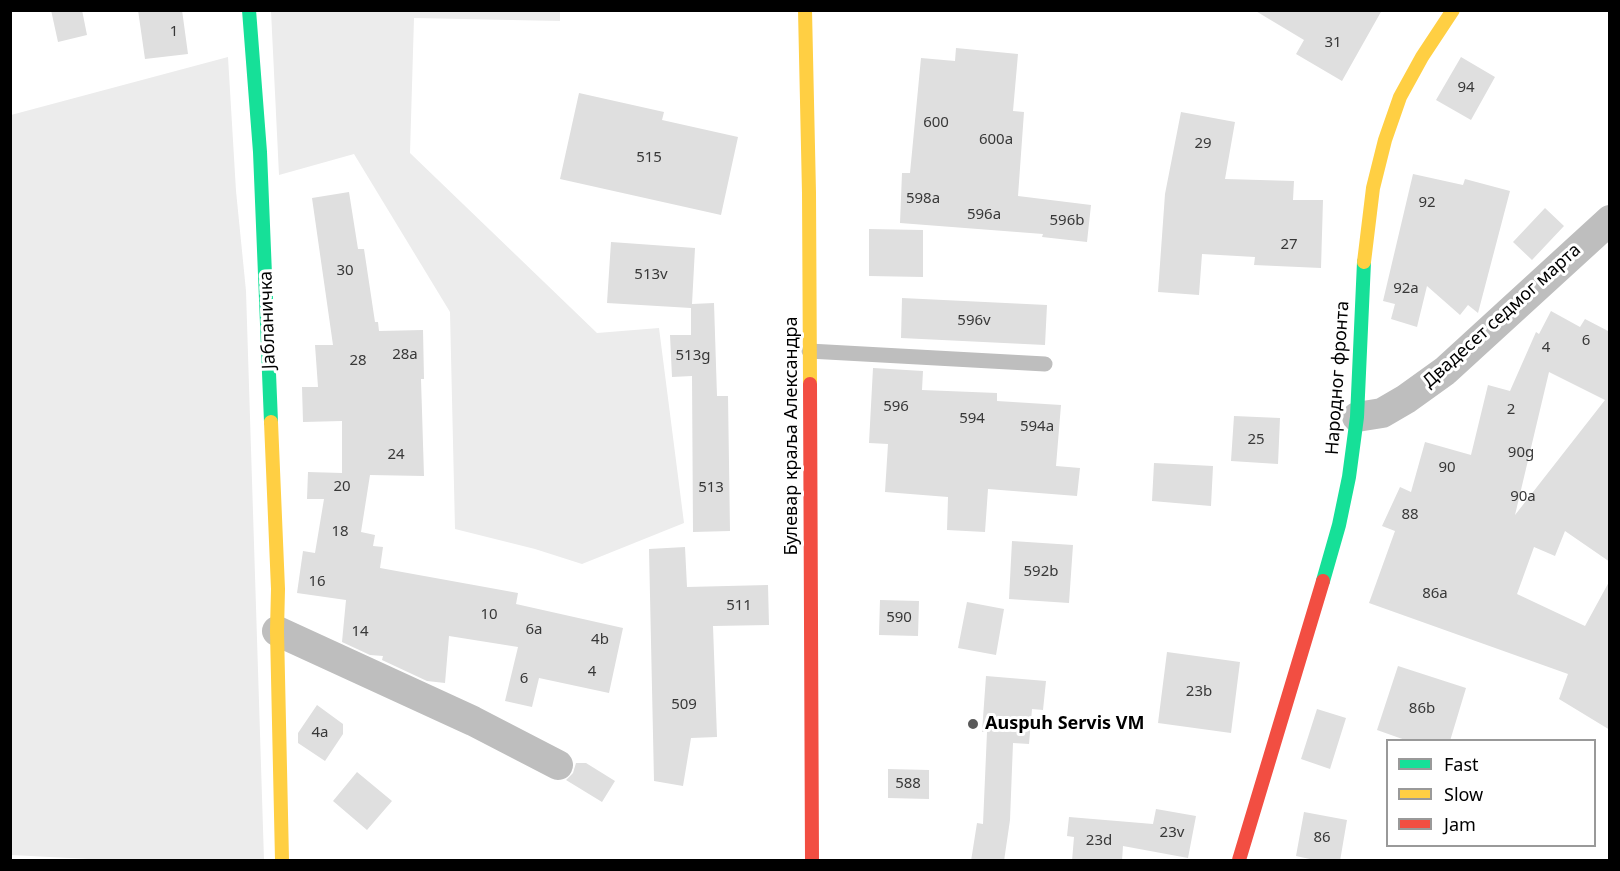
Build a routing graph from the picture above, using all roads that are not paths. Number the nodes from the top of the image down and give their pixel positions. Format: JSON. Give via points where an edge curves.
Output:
{"nodes":[{"id":1,"x":249,"y":10,"type":"edge"},
{"id":2,"x":805,"y":10,"type":"edge"},
{"id":3,"x":1453,"y":10,"type":"edge"},
{"id":4,"x":1610,"y":220,"type":"edge"},
{"id":5,"x":809,"y":351,"type":"junction"},
{"id":6,"x":1045,"y":364,"type":"dead end"},
{"id":7,"x":1357,"y":417,"type":"junction"},
{"id":8,"x":277,"y":631,"type":"junction"},
{"id":9,"x":558,"y":765,"type":"dead end"},
{"id":10,"x":282,"y":861,"type":"edge"},
{"id":11,"x":812,"y":861,"type":"edge"},
{"id":12,"x":1239,"y":861,"type":"edge"}],
"edges":[{"from":1,"to":8,"type":"street","name":"Јабланичка","via":[[260,152]]},
{"from":2,"to":5,"type":"street","name":"Булевар краља Александра"},
{"from":3,"to":7,"type":"street","name":"Народног фронта","via":[[1400,97],[1373,188],[1365,248]]},
{"from":4,"to":7,"type":"street","name":"Двадесет седмог марта","via":[[1445,371],[1382,413]]},
{"from":5,"to":6,"type":"lane"},
{"from":5,"to":11,"type":"street","name":"Булевар краља Александра"},
{"from":7,"to":12,"type":"street","name":"Народног фронта","via":[[1339,525]]},
{"from":8,"to":9,"type":"street","via":[[473,721]]},
{"from":8,"to":10,"type":"street","name":"Јабланичка"}]}
